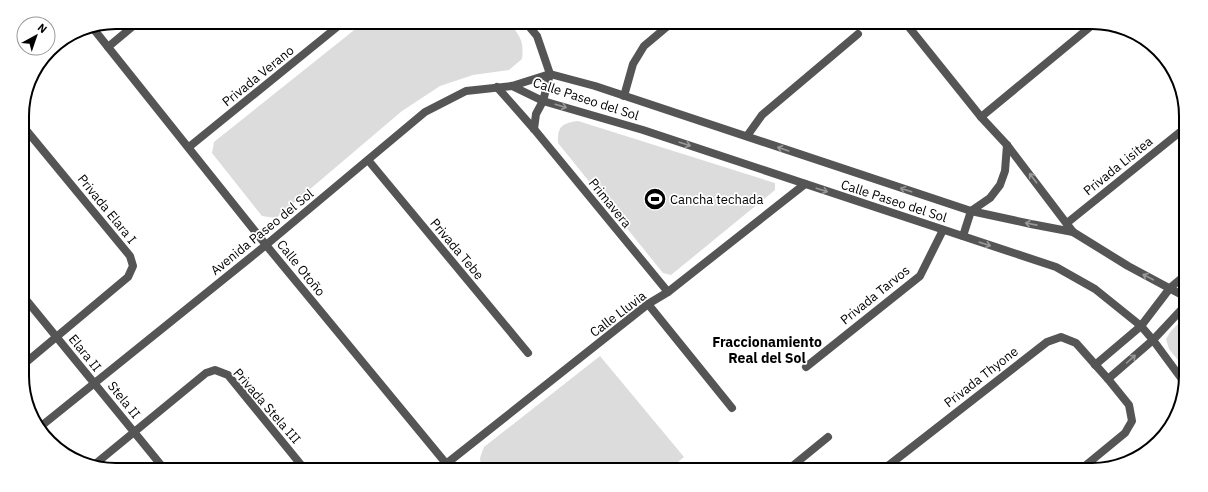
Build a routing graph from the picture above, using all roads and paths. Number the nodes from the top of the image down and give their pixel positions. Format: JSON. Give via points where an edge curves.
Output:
{"nodes":[{"id":1,"x":130,"y":29,"type":"edge"},
{"id":2,"x":335,"y":29,"type":"edge"},
{"id":3,"x":531,"y":29,"type":"edge"},
{"id":4,"x":664,"y":29,"type":"edge"},
{"id":5,"x":910,"y":29,"type":"edge"},
{"id":6,"x":1088,"y":29,"type":"edge"},
{"id":7,"x":96,"y":32,"type":"edge"},
{"id":8,"x":858,"y":34,"type":"dead end"},
{"id":9,"x":108,"y":47,"type":"junction"},
{"id":10,"x":550,"y":74,"type":"junction"},
{"id":11,"x":512,"y":86,"type":"junction"},
{"id":12,"x":497,"y":87,"type":"junction"},
{"id":13,"x":624,"y":96,"type":"junction"},
{"id":14,"x":543,"y":100,"type":"junction"},
{"id":15,"x":981,"y":116,"type":"junction"},
{"id":16,"x":534,"y":129,"type":"junction"},
{"id":17,"x":29,"y":133,"type":"edge"},
{"id":18,"x":1179,"y":133,"type":"edge"},
{"id":19,"x":747,"y":136,"type":"junction"},
{"id":20,"x":1008,"y":145,"type":"junction"},
{"id":21,"x":189,"y":147,"type":"junction"},
{"id":22,"x":368,"y":160,"type":"junction"},
{"id":23,"x":805,"y":184,"type":"junction"},
{"id":24,"x":971,"y":211,"type":"junction"},
{"id":25,"x":1067,"y":223,"type":"junction"},
{"id":26,"x":943,"y":230,"type":"junction"},
{"id":27,"x":1073,"y":232,"type":"junction"},
{"id":28,"x":963,"y":236,"type":"junction"},
{"id":29,"x":266,"y":245,"type":"junction"},
{"id":30,"x":1179,"y":280,"type":"edge"},
{"id":31,"x":1170,"y":288,"type":"junction"},
{"id":32,"x":668,"y":292,"type":"junction"},
{"id":33,"x":1179,"y":293,"type":"edge"},
{"id":34,"x":29,"y":303,"type":"edge"},
{"id":35,"x":648,"y":304,"type":"junction"},
{"id":36,"x":1179,"y":312,"type":"edge"},
{"id":37,"x":1141,"y":326,"type":"junction"},
{"id":38,"x":57,"y":337,"type":"junction"},
{"id":39,"x":1153,"y":340,"type":"junction"},
{"id":40,"x":528,"y":353,"type":"dead end"},
{"id":41,"x":29,"y":360,"type":"edge"},
{"id":42,"x":1095,"y":365,"type":"junction"},
{"id":43,"x":806,"y":367,"type":"dead end"},
{"id":44,"x":1179,"y":375,"type":"edge"},
{"id":45,"x":1108,"y":379,"type":"junction"},
{"id":46,"x":95,"y":384,"type":"junction"},
{"id":47,"x":732,"y":408,"type":"dead end"},
{"id":48,"x":44,"y":424,"type":"edge"},
{"id":49,"x":134,"y":432,"type":"junction"},
{"id":50,"x":828,"y":438,"type":"dead end"},
{"id":51,"x":99,"y":461,"type":"edge"},
{"id":52,"x":159,"y":463,"type":"edge"},
{"id":53,"x":300,"y":463,"type":"edge"},
{"id":54,"x":445,"y":463,"type":"edge"},
{"id":55,"x":449,"y":463,"type":"edge"},
{"id":56,"x":796,"y":463,"type":"edge"},
{"id":57,"x":892,"y":463,"type":"edge"},
{"id":58,"x":1089,"y":463,"type":"edge"}],
"edges":[{"from":1,"to":9,"type":"street"},
{"from":2,"to":21,"type":"street","name":"Privada Verano"},
{"from":3,"to":10,"type":"street","via":[[537,36]]},
{"from":4,"to":13,"type":"street","via":[[644,46],[633,64]]},
{"from":5,"to":15,"type":"street"},
{"from":6,"to":15,"type":"street"},
{"from":7,"to":9,"type":"street","name":"Calle Otoño"},
{"from":8,"to":19,"type":"street","via":[[762,115]]},
{"from":9,"to":21,"type":"street","name":"Calle Otoño"},
{"from":10,"to":11,"type":"street","name":"Calle Paseo del Sol"},
{"from":10,"to":13,"type":"street","name":"Calle Paseo del Sol"},
{"from":10,"to":14,"type":"street"},
{"from":11,"to":12,"type":"street","name":"Avenida Paseo del Sol"},
{"from":11,"to":14,"type":"street","name":"Calle Paseo del Sol"},
{"from":12,"to":16,"type":"street","name":"Primavera"},
{"from":12,"to":22,"type":"street","name":"Avenida Paseo del Sol","via":[[466,91],[425,112]]},
{"from":13,"to":19,"type":"street","name":"Calle Paseo del Sol"},
{"from":14,"to":16,"type":"street","via":[[536,114]]},
{"from":14,"to":23,"type":"street","name":"Calle Paseo del Sol","one_way":true},
{"from":15,"to":20,"type":"street"},
{"from":16,"to":32,"type":"street","name":"Primavera"},
{"from":17,"to":38,"type":"street","name":"Privada Elara I","via":[[130,256],[133,266],[128,277]]},
{"from":18,"to":25,"type":"street","name":"Privada Lisitea"},
{"from":24,"to":19,"type":"street","name":"Calle Paseo del Sol","one_way":true},
{"from":20,"to":24,"type":"street","via":[[1000,185],[990,198]]},
{"from":25,"to":20,"type":"street","one_way":true},
{"from":21,"to":29,"type":"street","name":"Calle Otoño"},
{"from":22,"to":29,"type":"street","name":"Avenida Paseo del Sol"},
{"from":22,"to":40,"type":"street","name":"Privada Tebe"},
{"from":23,"to":26,"type":"street","name":"Calle Paseo del Sol","one_way":true},
{"from":23,"to":32,"type":"street","name":"Calle Lluvia"},
{"from":27,"to":24,"type":"street","name":"Calle Paseo del Sol","one_way":true},
{"from":24,"to":28,"type":"street"},
{"from":25,"to":27,"type":"street"},
{"from":26,"to":28,"type":"street","name":"Calle Paseo del Sol"},
{"from":26,"to":43,"type":"street","name":"Privada Tarvos","via":[[920,276]]},
{"from":31,"to":27,"type":"street","name":"Calle Paseo del Sol","one_way":true},
{"from":28,"to":37,"type":"street","name":"Calle Paseo del Sol","one_way":true,"via":[[1056,267],[1095,289]]},
{"from":29,"to":46,"type":"street","name":"Avenida Paseo del Sol"},
{"from":29,"to":54,"type":"street","name":"Calle Otoño"},
{"from":30,"to":31,"type":"street"},
{"from":31,"to":33,"type":"street","name":"Calle Paseo del Sol"},
{"from":31,"to":37,"type":"street"},
{"from":32,"to":35,"type":"street","name":"Calle Lluvia"},
{"from":34,"to":38,"type":"street","name":"Elara II"},
{"from":35,"to":47,"type":"street"},
{"from":35,"to":55,"type":"street","name":"Calle Lluvia"},
{"from":36,"to":39,"type":"street"},
{"from":37,"to":39,"type":"street","name":"Calle Paseo del Sol"},
{"from":37,"to":42,"type":"street"},
{"from":38,"to":41,"type":"street","name":"Privada Elara I"},
{"from":38,"to":46,"type":"street","name":"Elara II"},
{"from":39,"to":44,"type":"street","name":"Calle Paseo del Sol"},
{"from":45,"to":39,"type":"street","one_way":true},
{"from":42,"to":45,"type":"street","name":"Privada Thyone"},
{"from":42,"to":57,"type":"street","name":"Privada Thyone","via":[[1076,343],[1061,337],[1047,342]]},
{"from":45,"to":58,"type":"street","name":"Privada Thyone","via":[[1129,405],[1132,421],[1125,433]]},
{"from":46,"to":48,"type":"street","name":"Avenida Paseo del Sol"},
{"from":46,"to":49,"type":"street","name":"Stela II"},
{"from":49,"to":51,"type":"street","name":"Privada Stela III"},
{"from":49,"to":52,"type":"street","name":"Stela II"},
{"from":49,"to":53,"type":"street","name":"Privada Stela III","via":[[206,373],[215,370],[228,375]]},
{"from":50,"to":56,"type":"street"}]}
